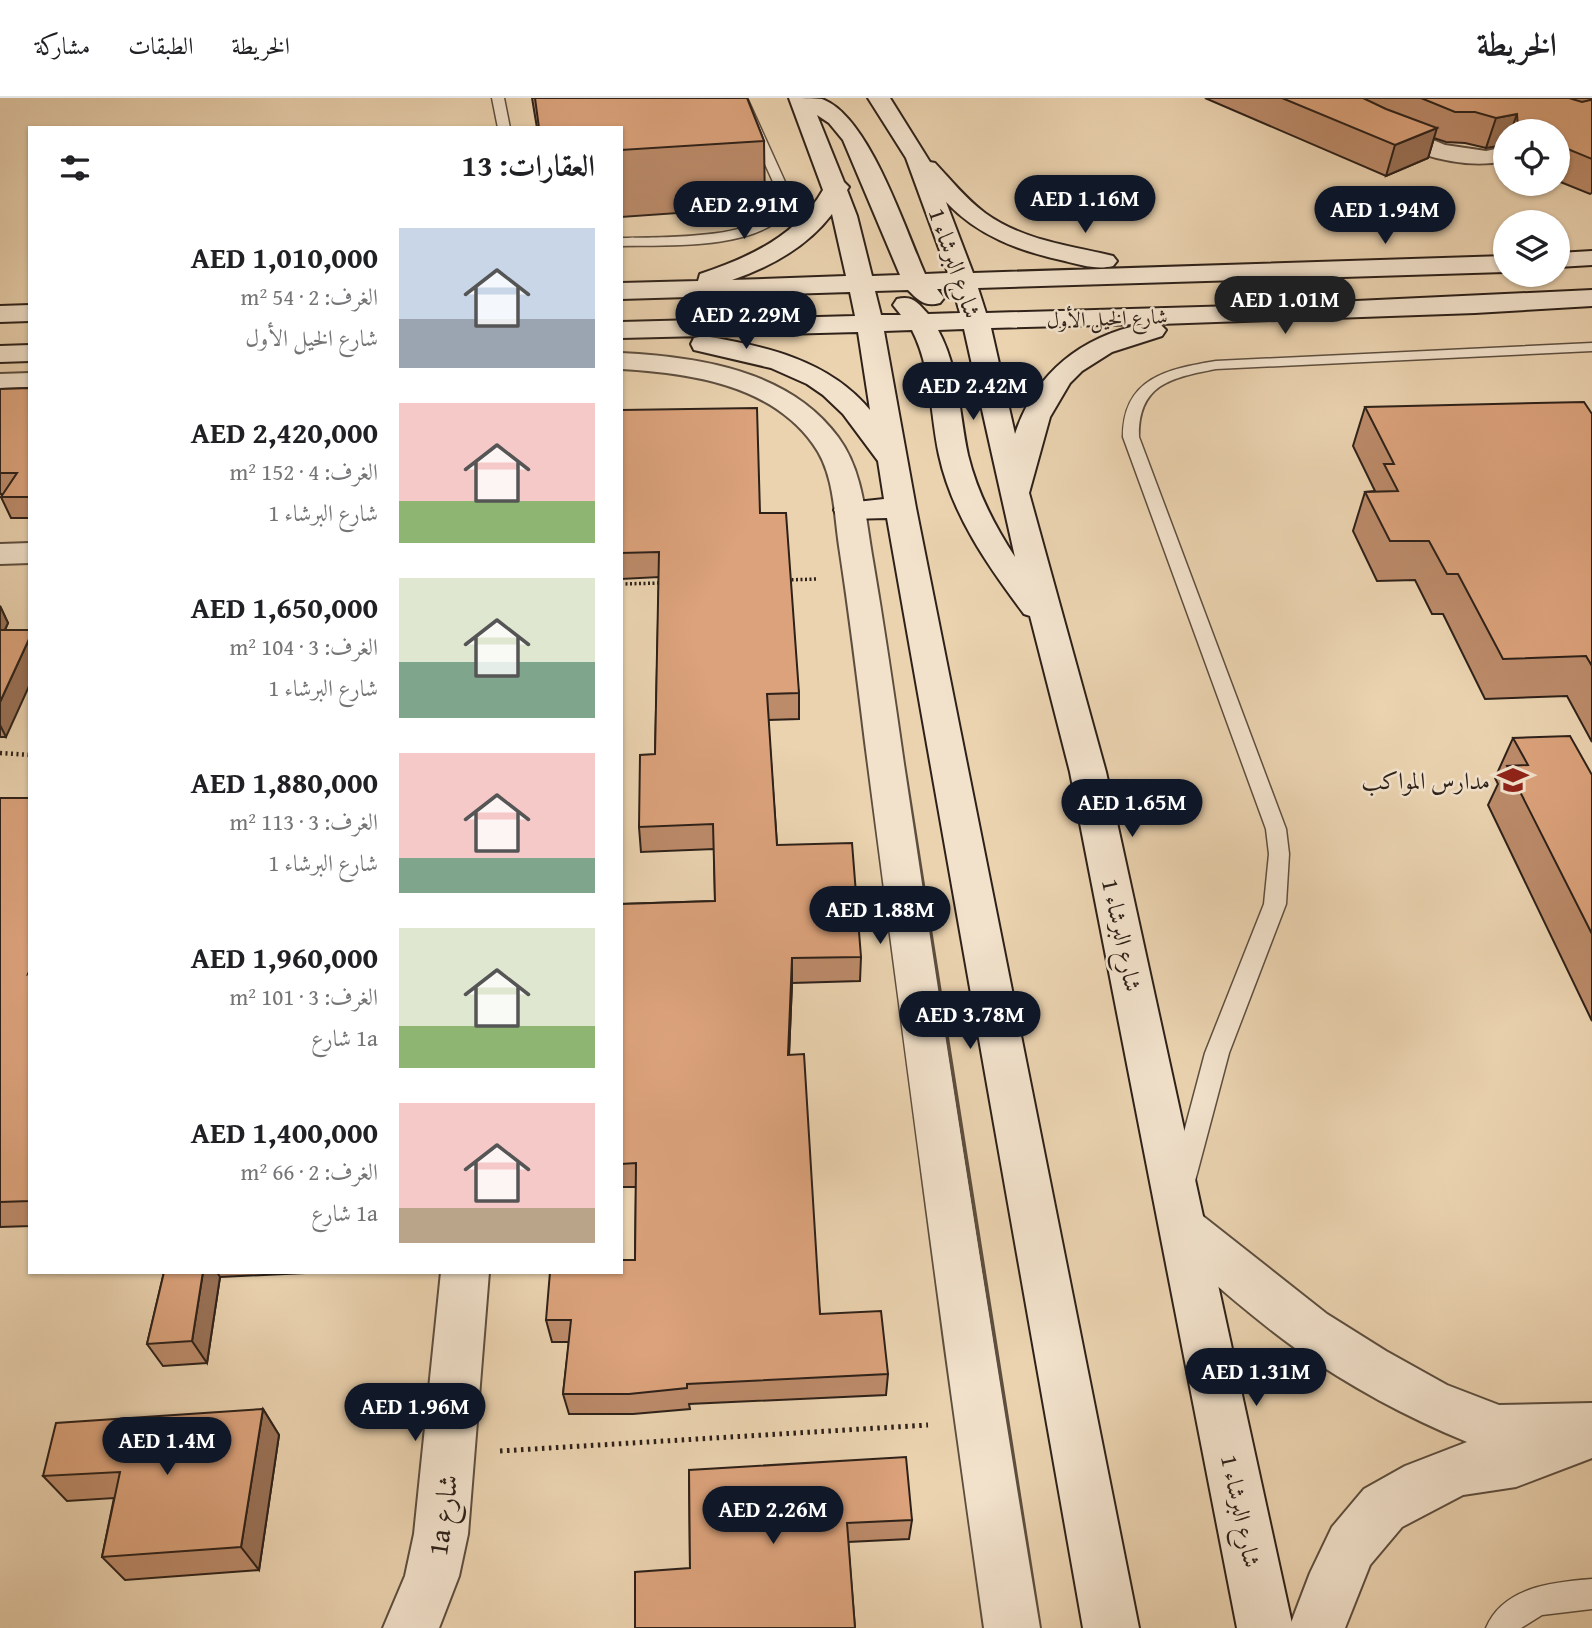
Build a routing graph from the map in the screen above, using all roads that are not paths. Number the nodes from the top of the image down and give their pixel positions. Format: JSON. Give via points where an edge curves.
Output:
{"nodes":[{"id":1,"x":498,"y":98,"type":"edge"},
{"id":2,"x":741,"y":98,"type":"edge"},
{"id":3,"x":800,"y":98,"type":"edge"},
{"id":4,"x":806,"y":98,"type":"edge"},
{"id":5,"x":879,"y":98,"type":"edge"},
{"id":6,"x":1316,"y":98,"type":"edge"},
{"id":7,"x":504,"y":126,"type":"edge"},
{"id":8,"x":1493,"y":156,"type":"edge"},
{"id":9,"x":917,"y":158,"type":"junction"},
{"id":10,"x":837,"y":187,"type":"junction"},
{"id":11,"x":623,"y":242,"type":"edge"},
{"id":12,"x":1592,"y":258,"type":"edge"},
{"id":13,"x":1570,"y":259,"type":"edge"},
{"id":14,"x":1493,"y":265,"type":"edge"},
{"id":15,"x":1377,"y":270,"type":"junction"},
{"id":16,"x":1267,"y":271,"type":"junction"},
{"id":17,"x":656,"y":290,"type":"junction"},
{"id":18,"x":623,"y":291,"type":"edge"},
{"id":19,"x":1592,"y":298,"type":"edge"},
{"id":20,"x":970,"y":301,"type":"junction"},
{"id":21,"x":920,"y":303,"type":"junction"},
{"id":22,"x":864,"y":305,"type":"junction"},
{"id":23,"x":28,"y":313,"type":"edge"},
{"id":24,"x":1271,"y":313,"type":"junction"},
{"id":25,"x":0,"y":314,"type":"edge"},
{"id":26,"x":623,"y":315,"type":"edge"},
{"id":27,"x":623,"y":330,"type":"edge"},
{"id":28,"x":623,"y":337,"type":"edge"},
{"id":29,"x":1592,"y":347,"type":"edge"},
{"id":30,"x":28,"y":353,"type":"edge"},
{"id":31,"x":0,"y":354,"type":"edge"},
{"id":32,"x":623,"y":361,"type":"edge"},
{"id":33,"x":28,"y":381,"type":"edge"},
{"id":34,"x":0,"y":382,"type":"edge"},
{"id":35,"x":893,"y":463,"type":"junction"},
{"id":36,"x":1014,"y":493,"type":"junction"},
{"id":37,"x":901,"y":508,"type":"junction"},
{"id":38,"x":849,"y":510,"type":"junction"},
{"id":39,"x":28,"y":553,"type":"edge"},
{"id":40,"x":0,"y":554,"type":"edge"},
{"id":41,"x":1049,"y":623,"type":"junction"},
{"id":42,"x":1180,"y":1215,"type":"junction"},
{"id":43,"x":466,"y":1274,"type":"edge"},
{"id":44,"x":1592,"y":1430,"type":"edge"},
{"id":45,"x":1592,"y":1594,"type":"edge"},
{"id":46,"x":411,"y":1628,"type":"edge"},
{"id":47,"x":1012,"y":1628,"type":"edge"},
{"id":48,"x":1111,"y":1628,"type":"edge"},
{"id":49,"x":1265,"y":1628,"type":"edge"},
{"id":50,"x":1317,"y":1628,"type":"edge"},
{"id":51,"x":1501,"y":1628,"type":"edge"}],
"edges":[{"from":1,"to":7,"type":"lane"},
{"from":2,"to":11,"type":"lane","via":[[785,195],[779,215],[728,236]]},
{"from":3,"to":10,"type":"street"},
{"from":4,"to":21,"type":"street","via":[[837,118],[854,139]]},
{"from":5,"to":9,"type":"street","name":"شارع البرشاء 1"},
{"from":6,"to":8,"type":"street","via":[[1446,154],[1474,159]]},
{"from":9,"to":16,"type":"street","via":[[975,216],[1010,237],[1044,249],[1121,263]]},
{"from":9,"to":20,"type":"street","name":"شارع البرشاء 1"},
{"from":10,"to":17,"type":"street","via":[[818,218],[778,249],[712,278]]},
{"from":10,"to":22,"type":"street"},
{"from":12,"to":13,"type":"street"},
{"from":14,"to":15,"type":"street","name":"شارع الخيل الأول"},
{"from":15,"to":16,"type":"street","name":"شارع الخيل الأول"},
{"from":15,"to":20,"type":"street","via":[[1271,288]]},
{"from":16,"to":20,"type":"street","name":"شارع الخيل الأول"},
{"from":17,"to":18,"type":"street","name":"شارع الخيل الأول"},
{"from":17,"to":22,"type":"street","name":"شارع الخيل الأول"},
{"from":19,"to":24,"type":"street","name":"شارع الخيل الأول"},
{"from":20,"to":21,"type":"street","name":"شارع الخيل الأول"},
{"from":20,"to":21,"type":"street"},
{"from":20,"to":24,"type":"street","name":"شارع الخيل الأول"},
{"from":20,"to":36,"type":"street","name":"شارع البرشاء 1"},
{"from":21,"to":22,"type":"street","name":"شارع الخيل الأول"},
{"from":21,"to":22,"type":"street","via":[[875,289]]},
{"from":21,"to":41,"type":"street","via":[[958,473],[972,508],[992,545]]},
{"from":22,"to":26,"type":"street"},
{"from":22,"to":27,"type":"street","name":"شارع الخيل الأول"},
{"from":22,"to":35,"type":"street"},
{"from":23,"to":25,"type":"street"},
{"from":24,"to":36,"type":"street","via":[[1149,330],[1103,345],[1073,362],[1040,406]]},
{"from":28,"to":35,"type":"street","via":[[743,351],[800,369],[846,400]]},
{"from":29,"to":42,"type":"lane","via":[[1216,365],[1157,382],[1135,401],[1130,437],[1276,829],[1279,854],[1275,904],[1217,1053],[1196,1125]]},
{"from":30,"to":31,"type":"street"},
{"from":32,"to":38,"type":"street","via":[[715,374],[783,401],[814,425],[836,455]]},
{"from":33,"to":34,"type":"street"},
{"from":35,"to":37,"type":"street"},
{"from":36,"to":41,"type":"street","name":"شارع البرشاء 1"},
{"from":37,"to":38,"type":"street"},
{"from":37,"to":48,"type":"street"},
{"from":38,"to":47,"type":"street"},
{"from":39,"to":40,"type":"street"},
{"from":41,"to":42,"type":"street","name":"شارع البرشاء 1","via":[[1088,772]]},
{"from":42,"to":44,"type":"street","via":[[1310,1329],[1431,1402],[1499,1430]]},
{"from":42,"to":49,"type":"street","name":"شارع البرشاء 1"},
{"from":43,"to":46,"type":"street","name":"1a شارع","via":[[441,1534]]},
{"from":44,"to":50,"type":"street","via":[[1516,1461],[1463,1469],[1383,1508],[1351,1546]]},
{"from":45,"to":51,"type":"lane","via":[[1533,1602],[1509,1616]]}]}
